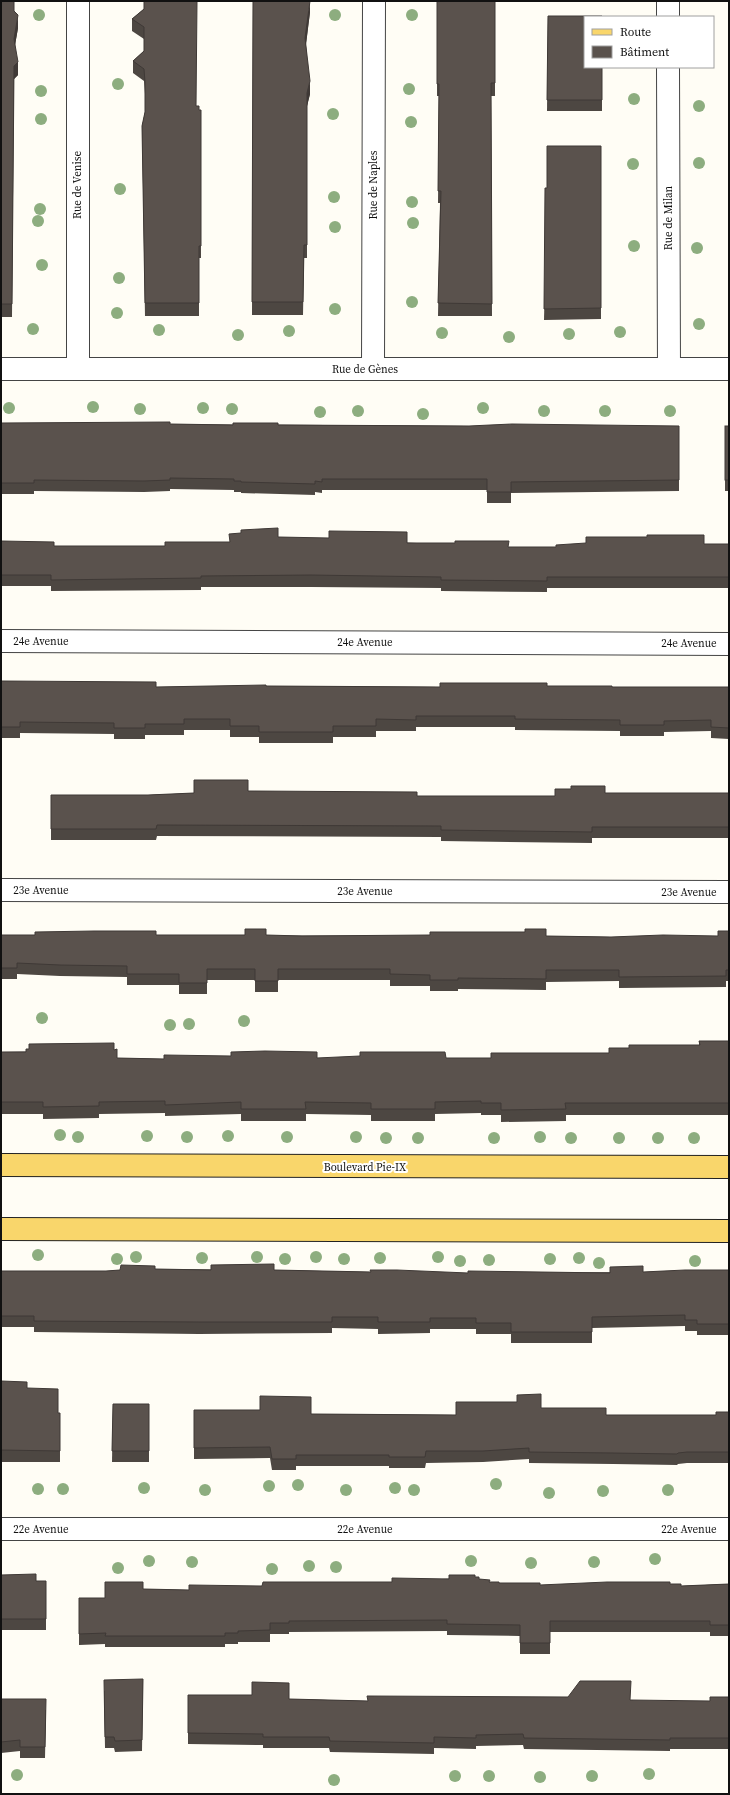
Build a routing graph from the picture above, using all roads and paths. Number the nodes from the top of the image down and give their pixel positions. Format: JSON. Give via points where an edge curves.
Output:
{"nodes":[{"id":1,"x":78,"y":1,"type":"edge"},
{"id":2,"x":374,"y":1,"type":"edge"},
{"id":3,"x":668,"y":1,"type":"edge"},
{"id":4,"x":668,"y":16,"type":"edge"},
{"id":5,"x":668,"y":68,"type":"edge"},
{"id":6,"x":1,"y":369,"type":"edge"},
{"id":7,"x":78,"y":369,"type":"junction"},
{"id":8,"x":372,"y":369,"type":"junction"},
{"id":9,"x":669,"y":369,"type":"junction"},
{"id":10,"x":729,"y":369,"type":"edge"},
{"id":11,"x":1,"y":641,"type":"edge"},
{"id":12,"x":729,"y":644,"type":"edge"},
{"id":13,"x":1,"y":890,"type":"edge"},
{"id":14,"x":729,"y":892,"type":"edge"},
{"id":15,"x":1,"y":1165,"type":"edge"},
{"id":16,"x":729,"y":1167,"type":"edge"},
{"id":17,"x":1,"y":1229,"type":"edge"},
{"id":18,"x":729,"y":1231,"type":"edge"},
{"id":19,"x":1,"y":1529,"type":"edge"},
{"id":20,"x":729,"y":1529,"type":"edge"}],
"edges":[{"from":1,"to":7,"type":"street","name":"Rue de Venise"},
{"from":2,"to":8,"type":"street","name":"Rue de Naples"},
{"from":3,"to":4,"type":"street"},
{"from":5,"to":9,"type":"street","name":"Rue de Milan"},
{"from":6,"to":7,"type":"street","name":"Rue de Gènes"},
{"from":7,"to":8,"type":"street","name":"Rue de Gènes"},
{"from":8,"to":9,"type":"street","name":"Rue de Gènes"},
{"from":9,"to":10,"type":"street","name":"Rue de Gènes"},
{"from":11,"to":12,"type":"street","name":"24e Avenue"},
{"from":13,"to":14,"type":"street","name":"23e Avenue"},
{"from":15,"to":16,"type":"main road","name":"Boulevard Pie-IX"},
{"from":17,"to":18,"type":"main road"},
{"from":19,"to":20,"type":"street","name":"22e Avenue"}]}
